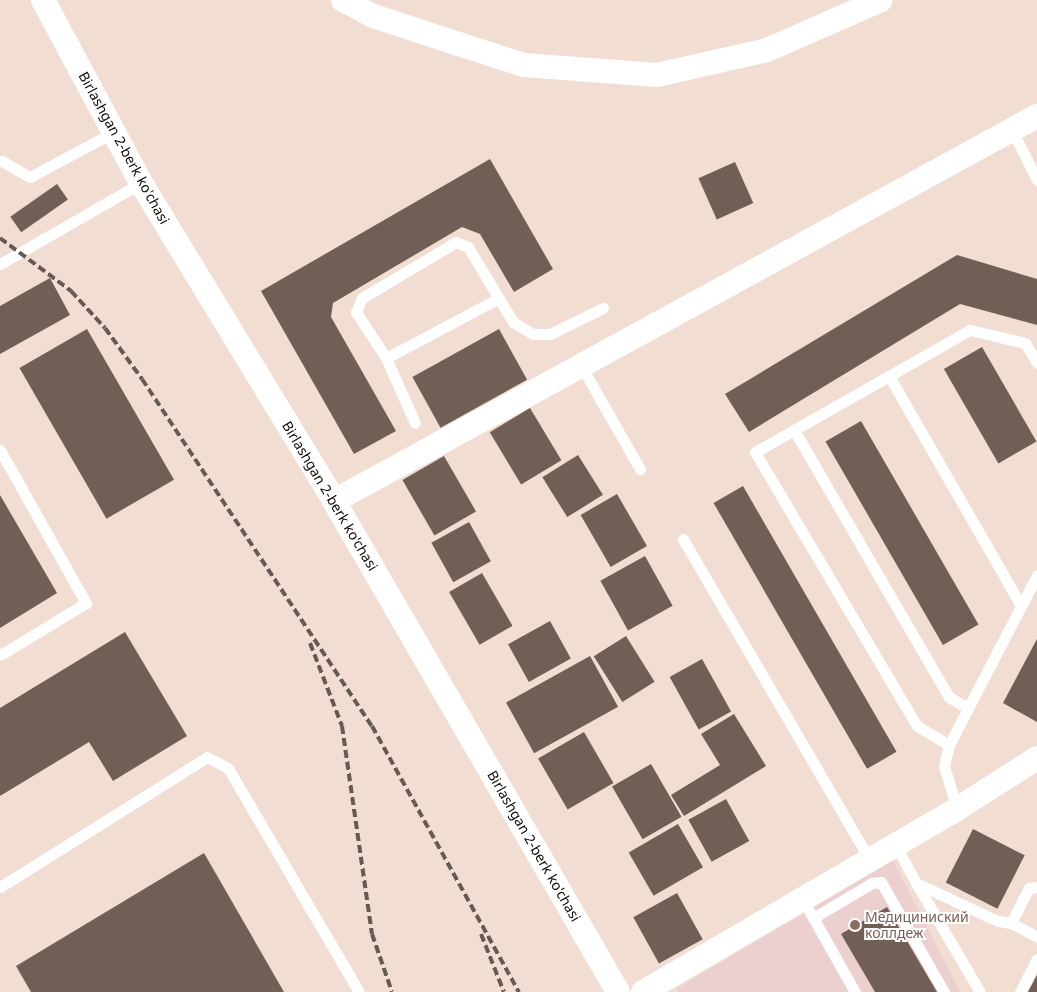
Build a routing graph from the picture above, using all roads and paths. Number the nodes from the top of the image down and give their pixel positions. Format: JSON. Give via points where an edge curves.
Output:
{"nodes":[{"id":1,"x":44,"y":0,"type":"edge"},
{"id":2,"x":344,"y":0,"type":"edge"},
{"id":3,"x":881,"y":0,"type":"edge"},
{"id":4,"x":1037,"y":116,"type":"edge"},
{"id":5,"x":1012,"y":130,"type":"junction"},
{"id":6,"x":114,"y":132,"type":"junction"},
{"id":7,"x":1,"y":161,"type":"edge"},
{"id":8,"x":1037,"y":180,"type":"edge"},
{"id":9,"x":141,"y":183,"type":"junction"},
{"id":10,"x":3,"y":260,"type":"edge"},
{"id":11,"x":499,"y":298,"type":"junction"},
{"id":12,"x":603,"y":308,"type":"dead end"},
{"id":13,"x":386,"y":358,"type":"junction"},
{"id":14,"x":1037,"y":363,"type":"edge"},
{"id":15,"x":580,"y":364,"type":"junction"},
{"id":16,"x":889,"y":376,"type":"junction"},
{"id":17,"x":415,"y":423,"type":"dead end"},
{"id":18,"x":794,"y":430,"type":"junction"},
{"id":19,"x":0,"y":450,"type":"edge"},
{"id":20,"x":640,"y":469,"type":"dead end"},
{"id":21,"x":334,"y":501,"type":"junction"},
{"id":22,"x":683,"y":540,"type":"dead end"},
{"id":23,"x":1037,"y":575,"type":"edge"},
{"id":24,"x":1020,"y":604,"type":"junction"},
{"id":25,"x":0,"y":655,"type":"edge"},
{"id":26,"x":967,"y":708,"type":"junction"},
{"id":27,"x":949,"y":745,"type":"junction"},
{"id":28,"x":1037,"y":758,"type":"edge"},
{"id":29,"x":956,"y":809,"type":"junction"},
{"id":30,"x":895,"y":844,"type":"junction"},
{"id":31,"x":869,"y":858,"type":"junction"},
{"id":32,"x":916,"y":882,"type":"junction"},
{"id":33,"x":0,"y":887,"type":"edge"},
{"id":34,"x":1037,"y":887,"type":"edge"},
{"id":35,"x":807,"y":908,"type":"junction"},
{"id":36,"x":1011,"y":924,"type":"junction"},
{"id":37,"x":1037,"y":937,"type":"edge"},
{"id":38,"x":1037,"y":959,"type":"edge"},
{"id":39,"x":359,"y":992,"type":"edge"},
{"id":40,"x":618,"y":992,"type":"edge"},
{"id":41,"x":643,"y":992,"type":"edge"},
{"id":42,"x":855,"y":992,"type":"edge"},
{"id":43,"x":944,"y":992,"type":"edge"},
{"id":44,"x":980,"y":992,"type":"edge"},
{"id":45,"x":1020,"y":992,"type":"edge"}],
"edges":[{"from":1,"to":6,"type":"street","name":"Birlashgan 2-berk ko'chasi"},
{"from":2,"to":3,"type":"street","via":[[373,16],[524,65],[657,75],[768,50]]},
{"from":4,"to":5,"type":"street"},
{"from":5,"to":8,"type":"lane"},
{"from":5,"to":15,"type":"street"},
{"from":6,"to":7,"type":"lane","via":[[30,177]]},
{"from":6,"to":9,"type":"street","name":"Birlashgan 2-berk ko'chasi"},
{"from":9,"to":10,"type":"lane"},
{"from":9,"to":21,"type":"street","name":"Birlashgan 2-berk ko'chasi"},
{"from":11,"to":12,"type":"lane","via":[[513,322],[532,334],[550,334]]},
{"from":11,"to":13,"type":"lane"},
{"from":11,"to":13,"type":"lane","via":[[468,247],[456,242],[357,305],[356,312]]},
{"from":13,"to":17,"type":"lane"},
{"from":14,"to":16,"type":"lane","via":[[1025,343],[970,330]]},
{"from":15,"to":20,"type":"lane"},
{"from":15,"to":21,"type":"street"},
{"from":16,"to":18,"type":"lane"},
{"from":16,"to":24,"type":"lane"},
{"from":18,"to":26,"type":"lane","via":[[948,697]]},
{"from":18,"to":27,"type":"lane","via":[[755,452],[917,726]]},
{"from":19,"to":25,"type":"lane","via":[[86,604]]},
{"from":21,"to":40,"type":"street","name":"Birlashgan 2-berk ko'chasi"},
{"from":22,"to":31,"type":"lane"},
{"from":23,"to":24,"type":"lane"},
{"from":24,"to":26,"type":"lane"},
{"from":26,"to":27,"type":"lane"},
{"from":27,"to":29,"type":"lane","via":[[944,766]]},
{"from":28,"to":29,"type":"street"},
{"from":29,"to":30,"type":"street"},
{"from":30,"to":31,"type":"street"},
{"from":30,"to":32,"type":"lane"},
{"from":31,"to":35,"type":"street"},
{"from":32,"to":36,"type":"lane"},
{"from":32,"to":44,"type":"lane"},
{"from":33,"to":39,"type":"lane","via":[[207,757],[228,768]]},
{"from":34,"to":36,"type":"lane","via":[[1029,888]]},
{"from":35,"to":41,"type":"street"},
{"from":35,"to":42,"type":"lane"},
{"from":35,"to":43,"type":"lane","via":[[881,882]]},
{"from":36,"to":37,"type":"lane"},
{"from":38,"to":45,"type":"lane"}]}
